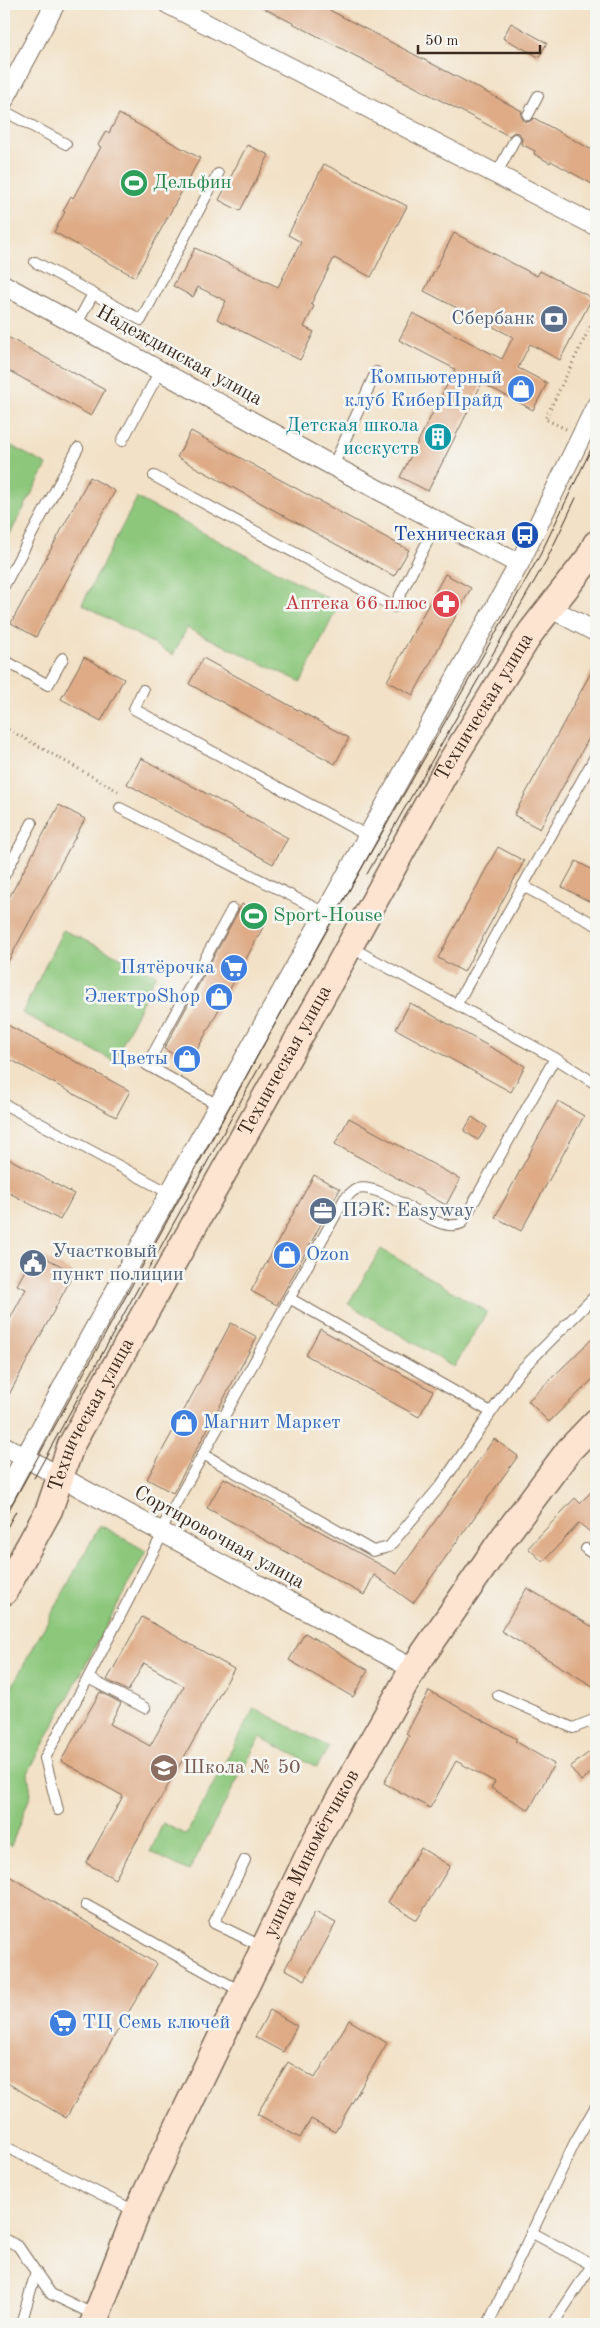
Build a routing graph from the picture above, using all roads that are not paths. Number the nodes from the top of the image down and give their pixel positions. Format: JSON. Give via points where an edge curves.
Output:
{"nodes":[{"id":1,"x":56,"y":4,"type":"edge"},
{"id":2,"x":168,"y":4,"type":"edge"},
{"id":3,"x":538,"y":96,"type":"dead end"},
{"id":4,"x":4,"y":100,"type":"edge"},
{"id":5,"x":4,"y":111,"type":"edge"},
{"id":6,"x":528,"y":114,"type":"dead end"},
{"id":7,"x":515,"y":139,"type":"dead end"},
{"id":8,"x":66,"y":144,"type":"dead end"},
{"id":9,"x":218,"y":174,"type":"dead end"},
{"id":10,"x":496,"y":175,"type":"junction"},
{"id":11,"x":596,"y":226,"type":"edge"},
{"id":12,"x":35,"y":262,"type":"dead end"},
{"id":13,"x":4,"y":285,"type":"edge"},
{"id":14,"x":93,"y":294,"type":"junction"},
{"id":15,"x":76,"y":325,"type":"junction"},
{"id":16,"x":160,"y":371,"type":"junction"},
{"id":17,"x":376,"y":372,"type":"dead end"},
{"id":18,"x":596,"y":406,"type":"edge"},
{"id":19,"x":122,"y":441,"type":"dead end"},
{"id":20,"x":78,"y":448,"type":"dead end"},
{"id":21,"x":333,"y":466,"type":"junction"},
{"id":22,"x":154,"y":476,"type":"dead end"},
{"id":23,"x":438,"y":521,"type":"junction"},
{"id":24,"x":596,"y":544,"type":"edge"},
{"id":25,"x":519,"y":564,"type":"junction"},
{"id":26,"x":4,"y":586,"type":"edge"},
{"id":27,"x":550,"y":608,"type":"junction"},
{"id":28,"x":596,"y":632,"type":"edge"},
{"id":29,"x":63,"y":658,"type":"dead end"},
{"id":30,"x":4,"y":660,"type":"edge"},
{"id":31,"x":143,"y":690,"type":"dead end"},
{"id":32,"x":596,"y":755,"type":"edge"},
{"id":33,"x":120,"y":808,"type":"dead end"},
{"id":34,"x":32,"y":823,"type":"dead end"},
{"id":35,"x":368,"y":836,"type":"junction"},
{"id":36,"x":4,"y":876,"type":"edge"},
{"id":37,"x":523,"y":886,"type":"junction"},
{"id":38,"x":232,"y":909,"type":"dead end"},
{"id":39,"x":324,"y":913,"type":"junction"},
{"id":40,"x":596,"y":924,"type":"edge"},
{"id":41,"x":350,"y":946,"type":"junction"},
{"id":42,"x":459,"y":1000,"type":"dead end"},
{"id":43,"x":555,"y":1058,"type":"junction"},
{"id":44,"x":596,"y":1084,"type":"edge"},
{"id":45,"x":4,"y":1104,"type":"edge"},
{"id":46,"x":218,"y":1105,"type":"junction"},
{"id":47,"x":169,"y":1193,"type":"junction"},
{"id":48,"x":596,"y":1295,"type":"edge"},
{"id":49,"x":289,"y":1298,"type":"junction"},
{"id":50,"x":492,"y":1412,"type":"junction"},
{"id":51,"x":596,"y":1422,"type":"edge"},
{"id":52,"x":4,"y":1446,"type":"edge"},
{"id":53,"x":203,"y":1454,"type":"junction"},
{"id":54,"x":25,"y":1458,"type":"junction"},
{"id":55,"x":59,"y":1478,"type":"junction"},
{"id":56,"x":4,"y":1497,"type":"edge"},
{"id":57,"x":161,"y":1532,"type":"junction"},
{"id":58,"x":586,"y":1549,"type":"dead end"},
{"id":59,"x":596,"y":1556,"type":"edge"},
{"id":60,"x":4,"y":1592,"type":"edge"},
{"id":61,"x":414,"y":1669,"type":"junction"},
{"id":62,"x":88,"y":1678,"type":"junction"},
{"id":63,"x":498,"y":1695,"type":"dead end"},
{"id":64,"x":145,"y":1708,"type":"dead end"},
{"id":65,"x":596,"y":1719,"type":"edge"},
{"id":66,"x":58,"y":1810,"type":"dead end"},
{"id":67,"x":245,"y":1860,"type":"dead end"},
{"id":68,"x":86,"y":1904,"type":"dead end"},
{"id":69,"x":264,"y":1947,"type":"junction"},
{"id":70,"x":242,"y":1992,"type":"junction"},
{"id":71,"x":596,"y":2106,"type":"edge"},
{"id":72,"x":4,"y":2146,"type":"edge"},
{"id":73,"x":137,"y":2212,"type":"junction"},
{"id":74,"x":531,"y":2232,"type":"junction"},
{"id":75,"x":4,"y":2239,"type":"edge"},
{"id":76,"x":36,"y":2272,"type":"junction"},
{"id":77,"x":99,"y":2321,"type":"edge"},
{"id":78,"x":21,"y":2324,"type":"edge"},
{"id":79,"x":488,"y":2324,"type":"edge"},
{"id":80,"x":553,"y":2324,"type":"edge"}],
"edges":[{"from":1,"to":4,"type":"street"},
{"from":2,"to":10,"type":"street"},
{"from":3,"to":6,"type":"lane"},
{"from":5,"to":8,"type":"lane"},
{"from":7,"to":10,"type":"lane"},
{"from":9,"to":14,"type":"lane","via":[[141,320]]},
{"from":10,"to":11,"type":"street"},
{"from":12,"to":14,"type":"lane"},
{"from":13,"to":15,"type":"street","name":"Надеждинская улица"},
{"from":14,"to":15,"type":"lane"},
{"from":15,"to":16,"type":"street","name":"Надеждинская улица"},
{"from":16,"to":19,"type":"lane"},
{"from":16,"to":21,"type":"street","name":"Надеждинская улица"},
{"from":17,"to":21,"type":"lane"},
{"from":18,"to":25,"type":"street"},
{"from":20,"to":26,"type":"lane"},
{"from":21,"to":23,"type":"street","name":"Надеждинская улица"},
{"from":22,"to":23,"type":"lane","via":[[394,607]]},
{"from":23,"to":25,"type":"street","name":"Надеждинская улица"},
{"from":24,"to":27,"type":"main road","name":"Техническая улица"},
{"from":25,"to":35,"type":"street"},
{"from":27,"to":28,"type":"street"},
{"from":27,"to":41,"type":"main road","name":"Техническая улица","via":[[531,632],[449,765]]},
{"from":29,"to":30,"type":"lane","via":[[48,685]]},
{"from":31,"to":35,"type":"lane","via":[[134,709]]},
{"from":32,"to":37,"type":"lane"},
{"from":33,"to":39,"type":"lane"},
{"from":34,"to":36,"type":"lane"},
{"from":35,"to":39,"type":"street"},
{"from":37,"to":40,"type":"lane"},
{"from":37,"to":42,"type":"lane"},
{"from":38,"to":46,"type":"lane","via":[[147,1065]]},
{"from":39,"to":46,"type":"street"},
{"from":41,"to":43,"type":"lane"},
{"from":41,"to":55,"type":"main road","name":"Техническая улица","via":[[70,1445]]},
{"from":43,"to":44,"type":"lane"},
{"from":43,"to":49,"type":"lane","via":[[462,1223],[455,1227],[445,1226],[389,1196],[357,1189],[344,1198]]},
{"from":45,"to":47,"type":"lane"},
{"from":46,"to":47,"type":"street"},
{"from":47,"to":54,"type":"street"},
{"from":48,"to":50,"type":"lane","via":[[519,1372]]},
{"from":49,"to":50,"type":"lane"},
{"from":49,"to":53,"type":"lane"},
{"from":50,"to":53,"type":"lane","via":[[441,1485],[389,1548],[379,1551],[373,1551]]},
{"from":51,"to":61,"type":"main road","name":"улица Миномётчиков","via":[[569,1450],[501,1541]]},
{"from":52,"to":54,"type":"street","name":"Сортировочная улица"},
{"from":53,"to":57,"type":"lane"},
{"from":54,"to":55,"type":"street","name":"Сортировочная улица"},
{"from":54,"to":56,"type":"street"},
{"from":55,"to":57,"type":"street","name":"Сортировочная улица"},
{"from":55,"to":60,"type":"main road","name":"Техническая улица","via":[[49,1510]]},
{"from":57,"to":61,"type":"street","name":"Сортировочная улица"},
{"from":57,"to":62,"type":"lane"},
{"from":58,"to":59,"type":"lane"},
{"from":61,"to":69,"type":"main road","name":"улица Миномётчиков","via":[[316,1840]]},
{"from":62,"to":64,"type":"lane"},
{"from":62,"to":66,"type":"lane","via":[[45,1758]]},
{"from":63,"to":65,"type":"lane","via":[[573,1728]]},
{"from":67,"to":69,"type":"lane","via":[[214,1923]]},
{"from":68,"to":70,"type":"lane"},
{"from":69,"to":70,"type":"main road","name":"улица Миномётчиков"},
{"from":70,"to":73,"type":"main road","name":"улица Миномётчиков"},
{"from":71,"to":74,"type":"lane"},
{"from":72,"to":73,"type":"lane"},
{"from":73,"to":77,"type":"main road","name":"улица Миномётчиков"},
{"from":74,"to":79,"type":"lane"},
{"from":74,"to":80,"type":"lane","via":[[592,2264]]},
{"from":75,"to":76,"type":"lane","via":[[18,2246]]},
{"from":76,"to":77,"type":"lane","via":[[51,2294]]},
{"from":76,"to":78,"type":"lane"}]}
